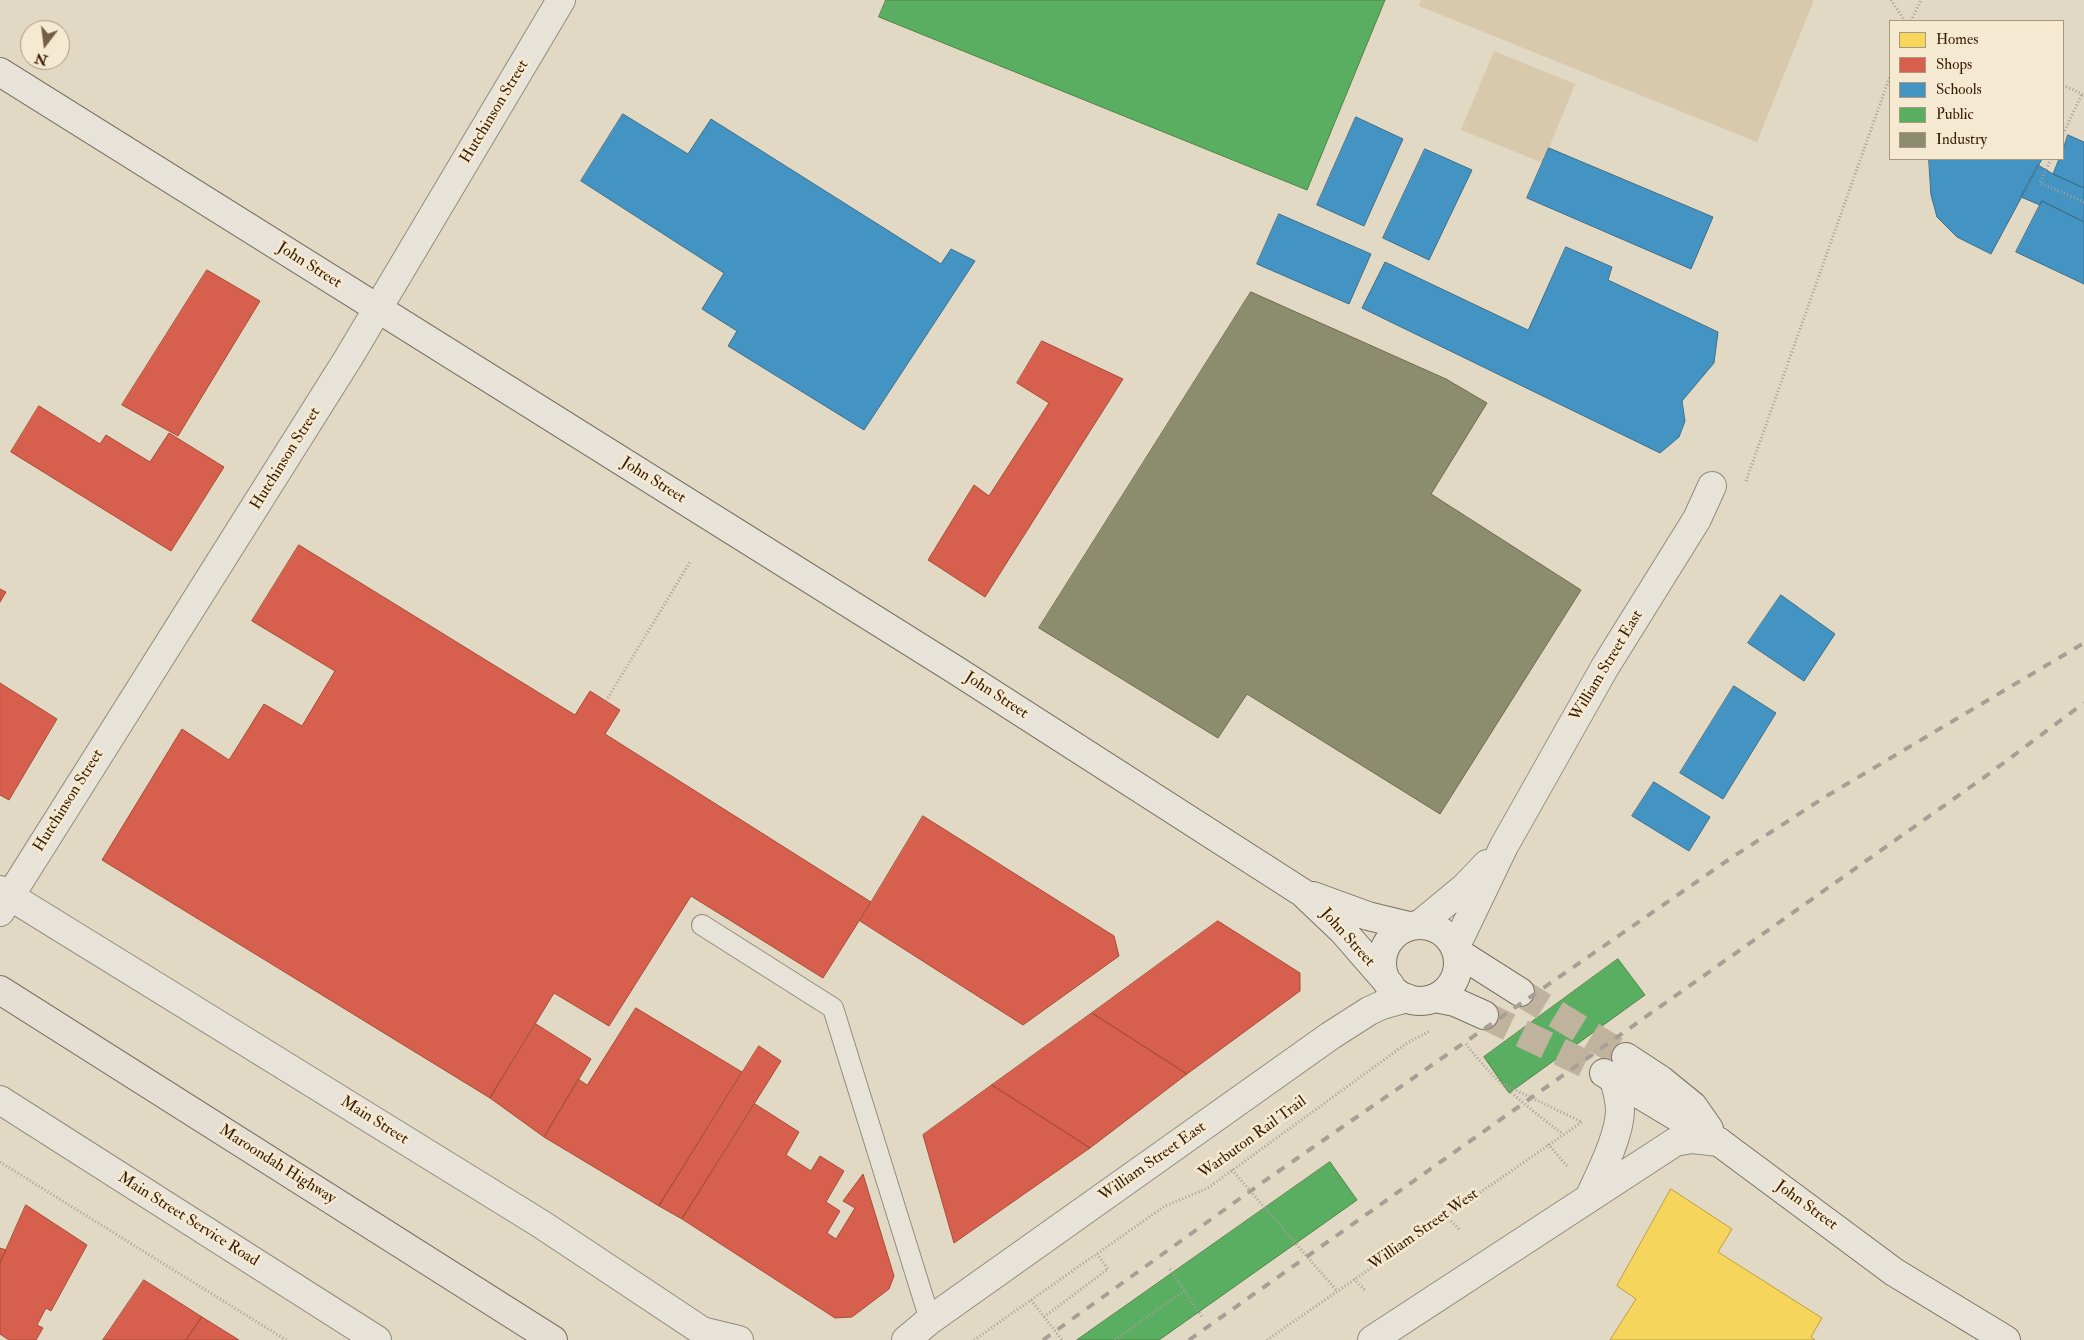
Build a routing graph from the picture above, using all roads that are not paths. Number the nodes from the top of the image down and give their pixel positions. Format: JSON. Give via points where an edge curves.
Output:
{"nodes":[{"id":1,"x":561,"y":0,"type":"edge"},
{"id":2,"x":0,"y":72,"type":"edge"},
{"id":3,"x":378,"y":309,"type":"junction"},
{"id":4,"x":1712,"y":486,"type":"dead end"},
{"id":5,"x":1504,"y":846,"type":"junction"},
{"id":6,"x":1303,"y":893,"type":"junction"},
{"id":7,"x":3,"y":900,"type":"edge"},
{"id":8,"x":702,"y":925,"type":"dead end"},
{"id":9,"x":1414,"y":926,"type":"junction"},
{"id":10,"x":1456,"y":950,"type":"junction"},
{"id":11,"x":0,"y":990,"type":"edge"},
{"id":12,"x":1398,"y":992,"type":"junction"},
{"id":13,"x":1520,"y":992,"type":"tunnel mouth"},
{"id":14,"x":1435,"y":998,"type":"junction"},
{"id":15,"x":1479,"y":1013,"type":"tunnel mouth"},
{"id":16,"x":0,"y":1100,"type":"edge"},
{"id":17,"x":1719,"y":1142,"type":"junction"},
{"id":18,"x":1590,"y":1196,"type":"junction"},
{"id":19,"x":930,"y":1320,"type":"junction"},
{"id":20,"x":377,"y":1340,"type":"edge"},
{"id":21,"x":553,"y":1340,"type":"edge"},
{"id":22,"x":739,"y":1340,"type":"edge"},
{"id":23,"x":906,"y":1340,"type":"edge"},
{"id":24,"x":1372,"y":1340,"type":"edge"},
{"id":25,"x":2006,"y":1340,"type":"edge"}],
"edges":[{"from":1,"to":3,"type":"street","name":"Hutchinson Street"},
{"from":2,"to":3,"type":"street","name":"John Street"},
{"from":3,"to":6,"type":"street","name":"John Street","via":[[954,669]]},
{"from":3,"to":7,"type":"street","name":"Hutchinson Street"},
{"from":4,"to":5,"type":"street","name":"William Street East","via":[[1697,519],[1605,667]]},
{"from":5,"to":9,"type":"street","name":"William Street East","via":[[1465,887]]},
{"from":5,"to":10,"type":"street","name":"William Street East"},
{"from":6,"to":9,"type":"street","name":"John Street","via":[[1368,916]]},
{"from":6,"to":12,"type":"street","name":"John Street","via":[[1342,930]]},
{"from":7,"to":22,"type":"street","name":"Main Street","via":[[541,1224],[702,1331]]},
{"from":8,"to":19,"type":"lane","via":[[833,1008]]},
{"from":9,"to":10,"type":"street","via":[[1431,926],[1442,932]]},
{"from":9,"to":12,"type":"street","via":[[1400,930],[1392,937],[1383,954],[1385,975]]},
{"from":10,"to":13,"type":"street"},
{"from":10,"to":14,"type":"street","via":[[1455,979],[1445,992]]},
{"from":11,"to":21,"type":"highway","name":"Maroondah Highway"},
{"from":12,"to":14,"type":"street","via":[[1426,1000]]},
{"from":12,"to":19,"type":"street","name":"William Street East","via":[[1330,1036]]},
{"from":14,"to":15,"type":"street","via":[[1455,1002]]},
{"from":16,"to":20,"type":"street","name":"Main Street Service Road"},
{"from":17,"to":18,"type":"street","via":[[1692,1139],[1675,1142]]},
{"from":17,"to":18,"type":"street","name":"John Street","via":[[1615,1070],[1620,1113],[1613,1140]]},
{"from":17,"to":25,"type":"street","name":"John Street","via":[[1894,1272]]},
{"from":18,"to":24,"type":"street"},
{"from":19,"to":23,"type":"street","name":"William Street East"}]}
